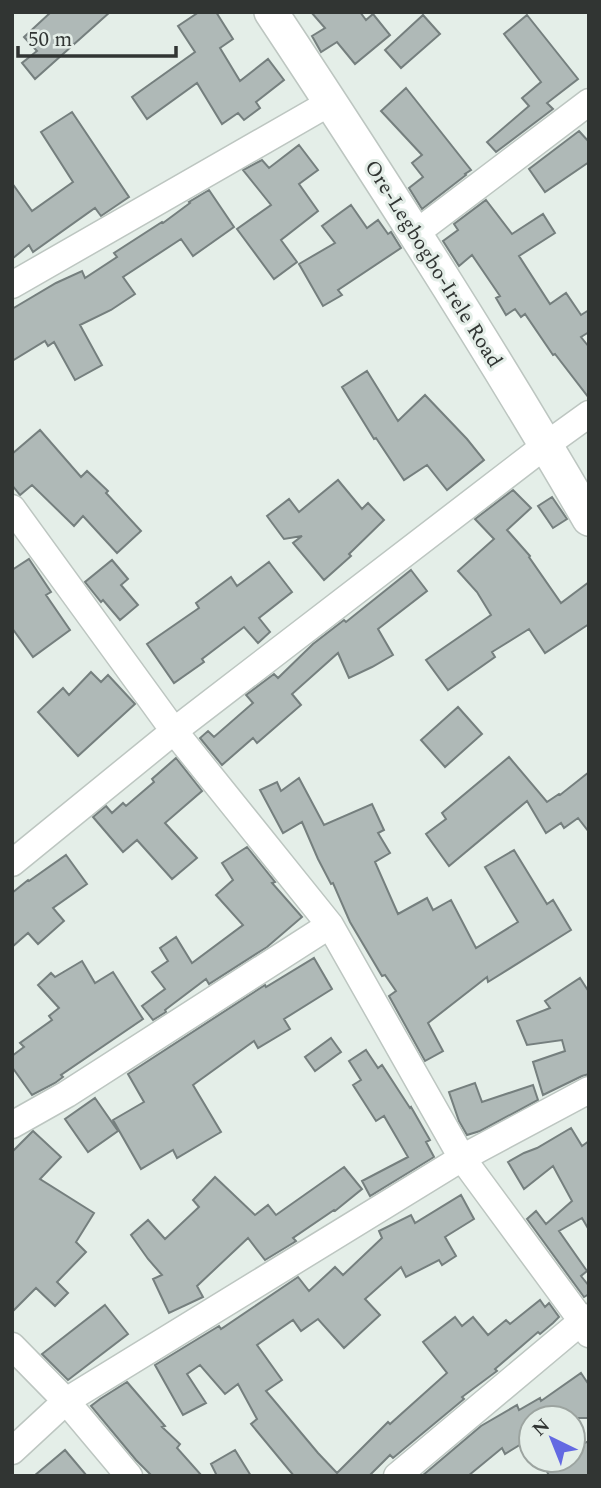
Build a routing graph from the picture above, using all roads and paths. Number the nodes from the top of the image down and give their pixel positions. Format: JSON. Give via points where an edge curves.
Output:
{"nodes":[{"id":1,"x":271,"y":12,"type":"edge"},
{"id":2,"x":331,"y":102,"type":"junction"},
{"id":3,"x":589,"y":103,"type":"edge"},
{"id":4,"x":416,"y":233,"type":"junction"},
{"id":5,"x":12,"y":285,"type":"edge"},
{"id":6,"x":589,"y":414,"type":"edge"},
{"id":7,"x":546,"y":444,"type":"junction"},
{"id":8,"x":15,"y":517,"type":"edge"},
{"id":9,"x":589,"y":519,"type":"edge"},
{"id":10,"x":174,"y":732,"type":"junction"},
{"id":11,"x":12,"y":863,"type":"edge"},
{"id":12,"x":330,"y":925,"type":"junction"},
{"id":13,"x":589,"y":1090,"type":"edge"},
{"id":14,"x":12,"y":1125,"type":"edge"},
{"id":15,"x":462,"y":1158,"type":"junction"},
{"id":16,"x":587,"y":1324,"type":"edge"},
{"id":17,"x":12,"y":1346,"type":"edge"},
{"id":18,"x":66,"y":1401,"type":"junction"},
{"id":19,"x":12,"y":1451,"type":"edge"},
{"id":20,"x":129,"y":1476,"type":"edge"},
{"id":21,"x":397,"y":1476,"type":"edge"}],
"edges":[{"from":1,"to":2,"type":"main road","name":"Ore-Legbogbo-Irele Road"},
{"from":2,"to":4,"type":"main road","name":"Ore-Legbogbo-Irele Road"},
{"from":2,"to":5,"type":"street"},
{"from":3,"to":4,"type":"street"},
{"from":4,"to":7,"type":"main road","name":"Ore-Legbogbo-Irele Road"},
{"from":6,"to":7,"type":"street"},
{"from":7,"to":9,"type":"main road","name":"Ore-Legbogbo-Irele Road"},
{"from":7,"to":10,"type":"street"},
{"from":8,"to":10,"type":"street"},
{"from":10,"to":11,"type":"street"},
{"from":10,"to":12,"type":"street"},
{"from":12,"to":14,"type":"street"},
{"from":12,"to":15,"type":"street"},
{"from":13,"to":15,"type":"street"},
{"from":15,"to":16,"type":"street"},
{"from":15,"to":18,"type":"street"},
{"from":16,"to":21,"type":"street"},
{"from":17,"to":18,"type":"street"},
{"from":18,"to":19,"type":"street"},
{"from":18,"to":20,"type":"street"}]}
